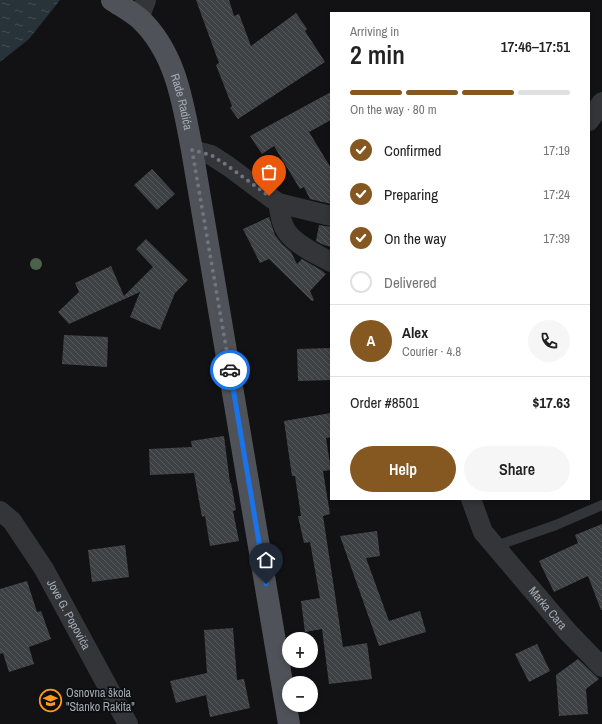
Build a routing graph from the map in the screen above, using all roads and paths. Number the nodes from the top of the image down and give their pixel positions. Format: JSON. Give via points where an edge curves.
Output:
{"nodes":[{"id":1,"x":112,"y":0,"type":"edge"},
{"id":2,"x":143,"y":9,"type":"edge"},
{"id":3,"x":602,"y":102,"type":"edge"},
{"id":4,"x":590,"y":120,"type":"edge"},
{"id":5,"x":192,"y":150,"type":"junction"},
{"id":6,"x":278,"y":202,"type":"junction"},
{"id":7,"x":330,"y":216,"type":"edge"},
{"id":8,"x":330,"y":262,"type":"edge"},
{"id":9,"x":471,"y":500,"type":"edge"},
{"id":10,"x":602,"y":505,"type":"edge"},
{"id":11,"x":0,"y":511,"type":"edge"},
{"id":12,"x":496,"y":546,"type":"junction"},
{"id":13,"x":602,"y":667,"type":"edge"},
{"id":14,"x":128,"y":724,"type":"edge"},
{"id":15,"x":289,"y":724,"type":"edge"}],
"edges":[{"from":1,"to":2,"type":"main road","name":"Rade Radića"},
{"from":2,"to":5,"type":"main road","name":"Rade Radića","via":[[151,32],[172,66],[182,96]]},
{"from":3,"to":4,"type":"street"},
{"from":5,"to":6,"type":"street","via":[[211,155]]},
{"from":5,"to":15,"type":"main road","name":"Rade Radića"},
{"from":6,"to":7,"type":"street"},
{"from":6,"to":8,"type":"street","via":[[282,222],[288,233],[307,250]]},
{"from":9,"to":12,"type":"street","name":"Marka Cara","via":[[484,532]]},
{"from":10,"to":12,"type":"lane","via":[[556,525]]},
{"from":11,"to":14,"type":"street","name":"Jove G. Popovića","via":[[12,521],[44,569]]},
{"from":12,"to":13,"type":"street","name":"Marka Cara"}]}
